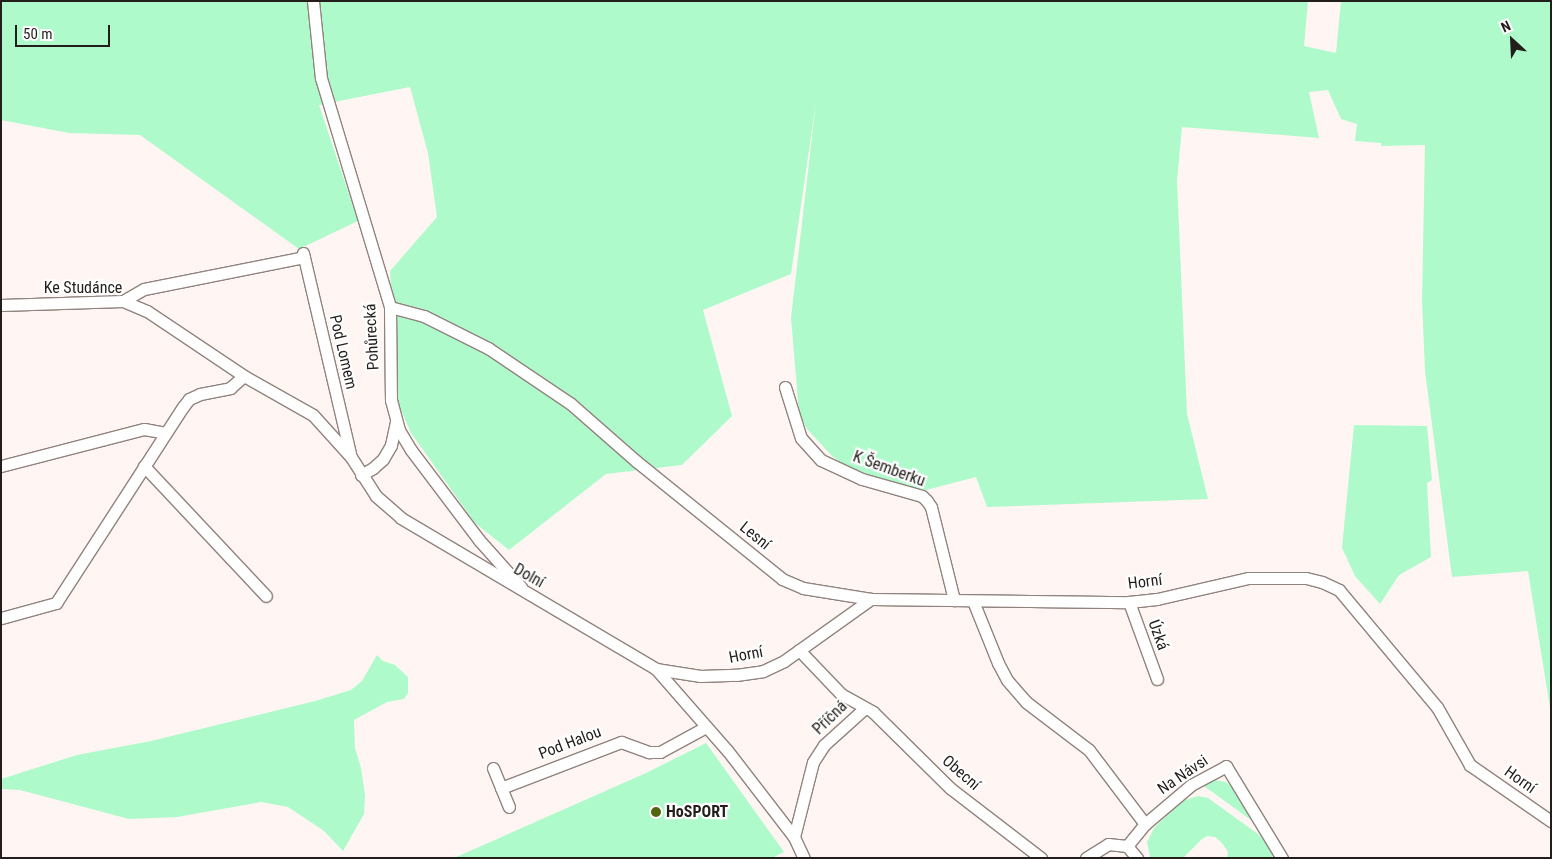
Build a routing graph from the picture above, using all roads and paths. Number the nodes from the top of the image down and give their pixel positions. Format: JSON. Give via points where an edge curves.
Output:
{"nodes":[{"id":1,"x":313,"y":1,"type":"edge"},
{"id":2,"x":123,"y":301,"type":"junction"},
{"id":3,"x":1,"y":305,"type":"edge"},
{"id":4,"x":390,"y":307,"type":"junction"},
{"id":5,"x":211,"y":354,"type":"joint"},
{"id":6,"x":244,"y":376,"type":"junction"},
{"id":7,"x":785,"y":387,"type":"dead end"},
{"id":8,"x":396,"y":422,"type":"junction"},
{"id":9,"x":166,"y":433,"type":"junction"},
{"id":10,"x":351,"y":457,"type":"junction"},
{"id":11,"x":1,"y":466,"type":"edge"},
{"id":12,"x":144,"y":466,"type":"junction"},
{"id":13,"x":361,"y":475,"type":"junction"},
{"id":14,"x":527,"y":594,"type":"junction"},
{"id":15,"x":266,"y":596,"type":"dead end"},
{"id":16,"x":871,"y":599,"type":"junction"},
{"id":17,"x":954,"y":600,"type":"junction"},
{"id":18,"x":973,"y":601,"type":"junction"},
{"id":19,"x":1129,"y":602,"type":"junction"},
{"id":20,"x":1,"y":618,"type":"edge"},
{"id":21,"x":799,"y":650,"type":"junction"},
{"id":22,"x":656,"y":669,"type":"junction"},
{"id":23,"x":1157,"y":679,"type":"dead end"},
{"id":24,"x":865,"y":708,"type":"junction"},
{"id":25,"x":706,"y":727,"type":"junction"},
{"id":26,"x":493,"y":768,"type":"dead end"},
{"id":27,"x":501,"y":788,"type":"junction"},
{"id":28,"x":508,"y":807,"type":"dead end"},
{"id":29,"x":1551,"y":821,"type":"edge"},
{"id":30,"x":1145,"y":824,"type":"junction"},
{"id":31,"x":794,"y":836,"type":"junction"},
{"id":32,"x":1127,"y":846,"type":"junction"},
{"id":33,"x":804,"y":858,"type":"edge"},
{"id":34,"x":1041,"y":858,"type":"edge"},
{"id":35,"x":1086,"y":858,"type":"edge"},
{"id":36,"x":1137,"y":858,"type":"edge"},
{"id":37,"x":1282,"y":858,"type":"edge"}],
"edges":[{"from":1,"to":4,"type":"street","name":"Pohůrecká","via":[[321,78]]},
{"from":2,"to":3,"type":"street","name":"Ke Studánce"},
{"from":2,"to":5,"type":"street","name":"Ke Studánce","via":[[147,311]]},
{"from":2,"to":10,"type":"street","name":"Pod Lomem","via":[[144,289],[303,255]]},
{"from":4,"to":8,"type":"street","name":"Pohůrecká","via":[[392,400]]},
{"from":4,"to":16,"type":"street","name":"Lesní","via":[[424,316],[488,348],[571,404],[782,579],[803,588]]},
{"from":5,"to":6,"type":"street","name":"Dolní"},
{"from":6,"to":9,"type":"street","via":[[230,388],[189,399]]},
{"from":6,"to":10,"type":"street","name":"Dolní","via":[[314,415]]},
{"from":7,"to":17,"type":"street","name":"K Šemberku","via":[[801,438],[821,460],[862,479],[922,496],[927,501]]},
{"from":8,"to":13,"type":"street","via":[[391,445],[383,459]]},
{"from":8,"to":14,"type":"street","name":"Pohůrecká","via":[[411,450],[479,540]]},
{"from":9,"to":11,"type":"street","via":[[144,429]]},
{"from":9,"to":12,"type":"street"},
{"from":10,"to":13,"type":"street","name":"Dolní"},
{"from":12,"to":15,"type":"street"},
{"from":12,"to":20,"type":"street","via":[[56,603]]},
{"from":13,"to":14,"type":"street","name":"Dolní","via":[[376,496],[401,518]]},
{"from":14,"to":22,"type":"street","name":"Dolní","via":[[574,618]]},
{"from":16,"to":17,"type":"street","name":"Horní"},
{"from":16,"to":21,"type":"street","name":"Horní"},
{"from":17,"to":18,"type":"street","name":"Horní"},
{"from":18,"to":19,"type":"street","name":"Horní"},
{"from":18,"to":30,"type":"street","via":[[1008,680],[1026,702],[1089,750]]},
{"from":19,"to":23,"type":"street","name":"Úzká"},
{"from":19,"to":29,"type":"street","name":"Horní","via":[[1157,599],[1248,578],[1306,578],[1339,590],[1437,708],[1470,765]]},
{"from":21,"to":22,"type":"street","name":"Horní","via":[[784,662],[763,671],[736,676],[700,676]]},
{"from":21,"to":24,"type":"street","name":"Příčná","via":[[841,694]]},
{"from":22,"to":25,"type":"street","name":"Dolní"},
{"from":24,"to":31,"type":"street","name":"Příčná","via":[[824,746],[814,762]]},
{"from":24,"to":34,"type":"street","name":"Obecní","via":[[884,722],[950,788]]},
{"from":25,"to":27,"type":"street","name":"Pod Halou","via":[[660,752],[649,752],[621,742]]},
{"from":25,"to":31,"type":"street","name":"Dolní","via":[[728,750]]},
{"from":26,"to":27,"type":"street"},
{"from":27,"to":28,"type":"street"},
{"from":30,"to":32,"type":"street","name":"Na Návsi"},
{"from":30,"to":37,"type":"street","name":"Na Návsi","via":[[1191,785],[1226,766]]},
{"from":31,"to":33,"type":"street","name":"Dolní"},
{"from":32,"to":35,"type":"street","via":[[1108,844]]},
{"from":32,"to":36,"type":"street"}]}
